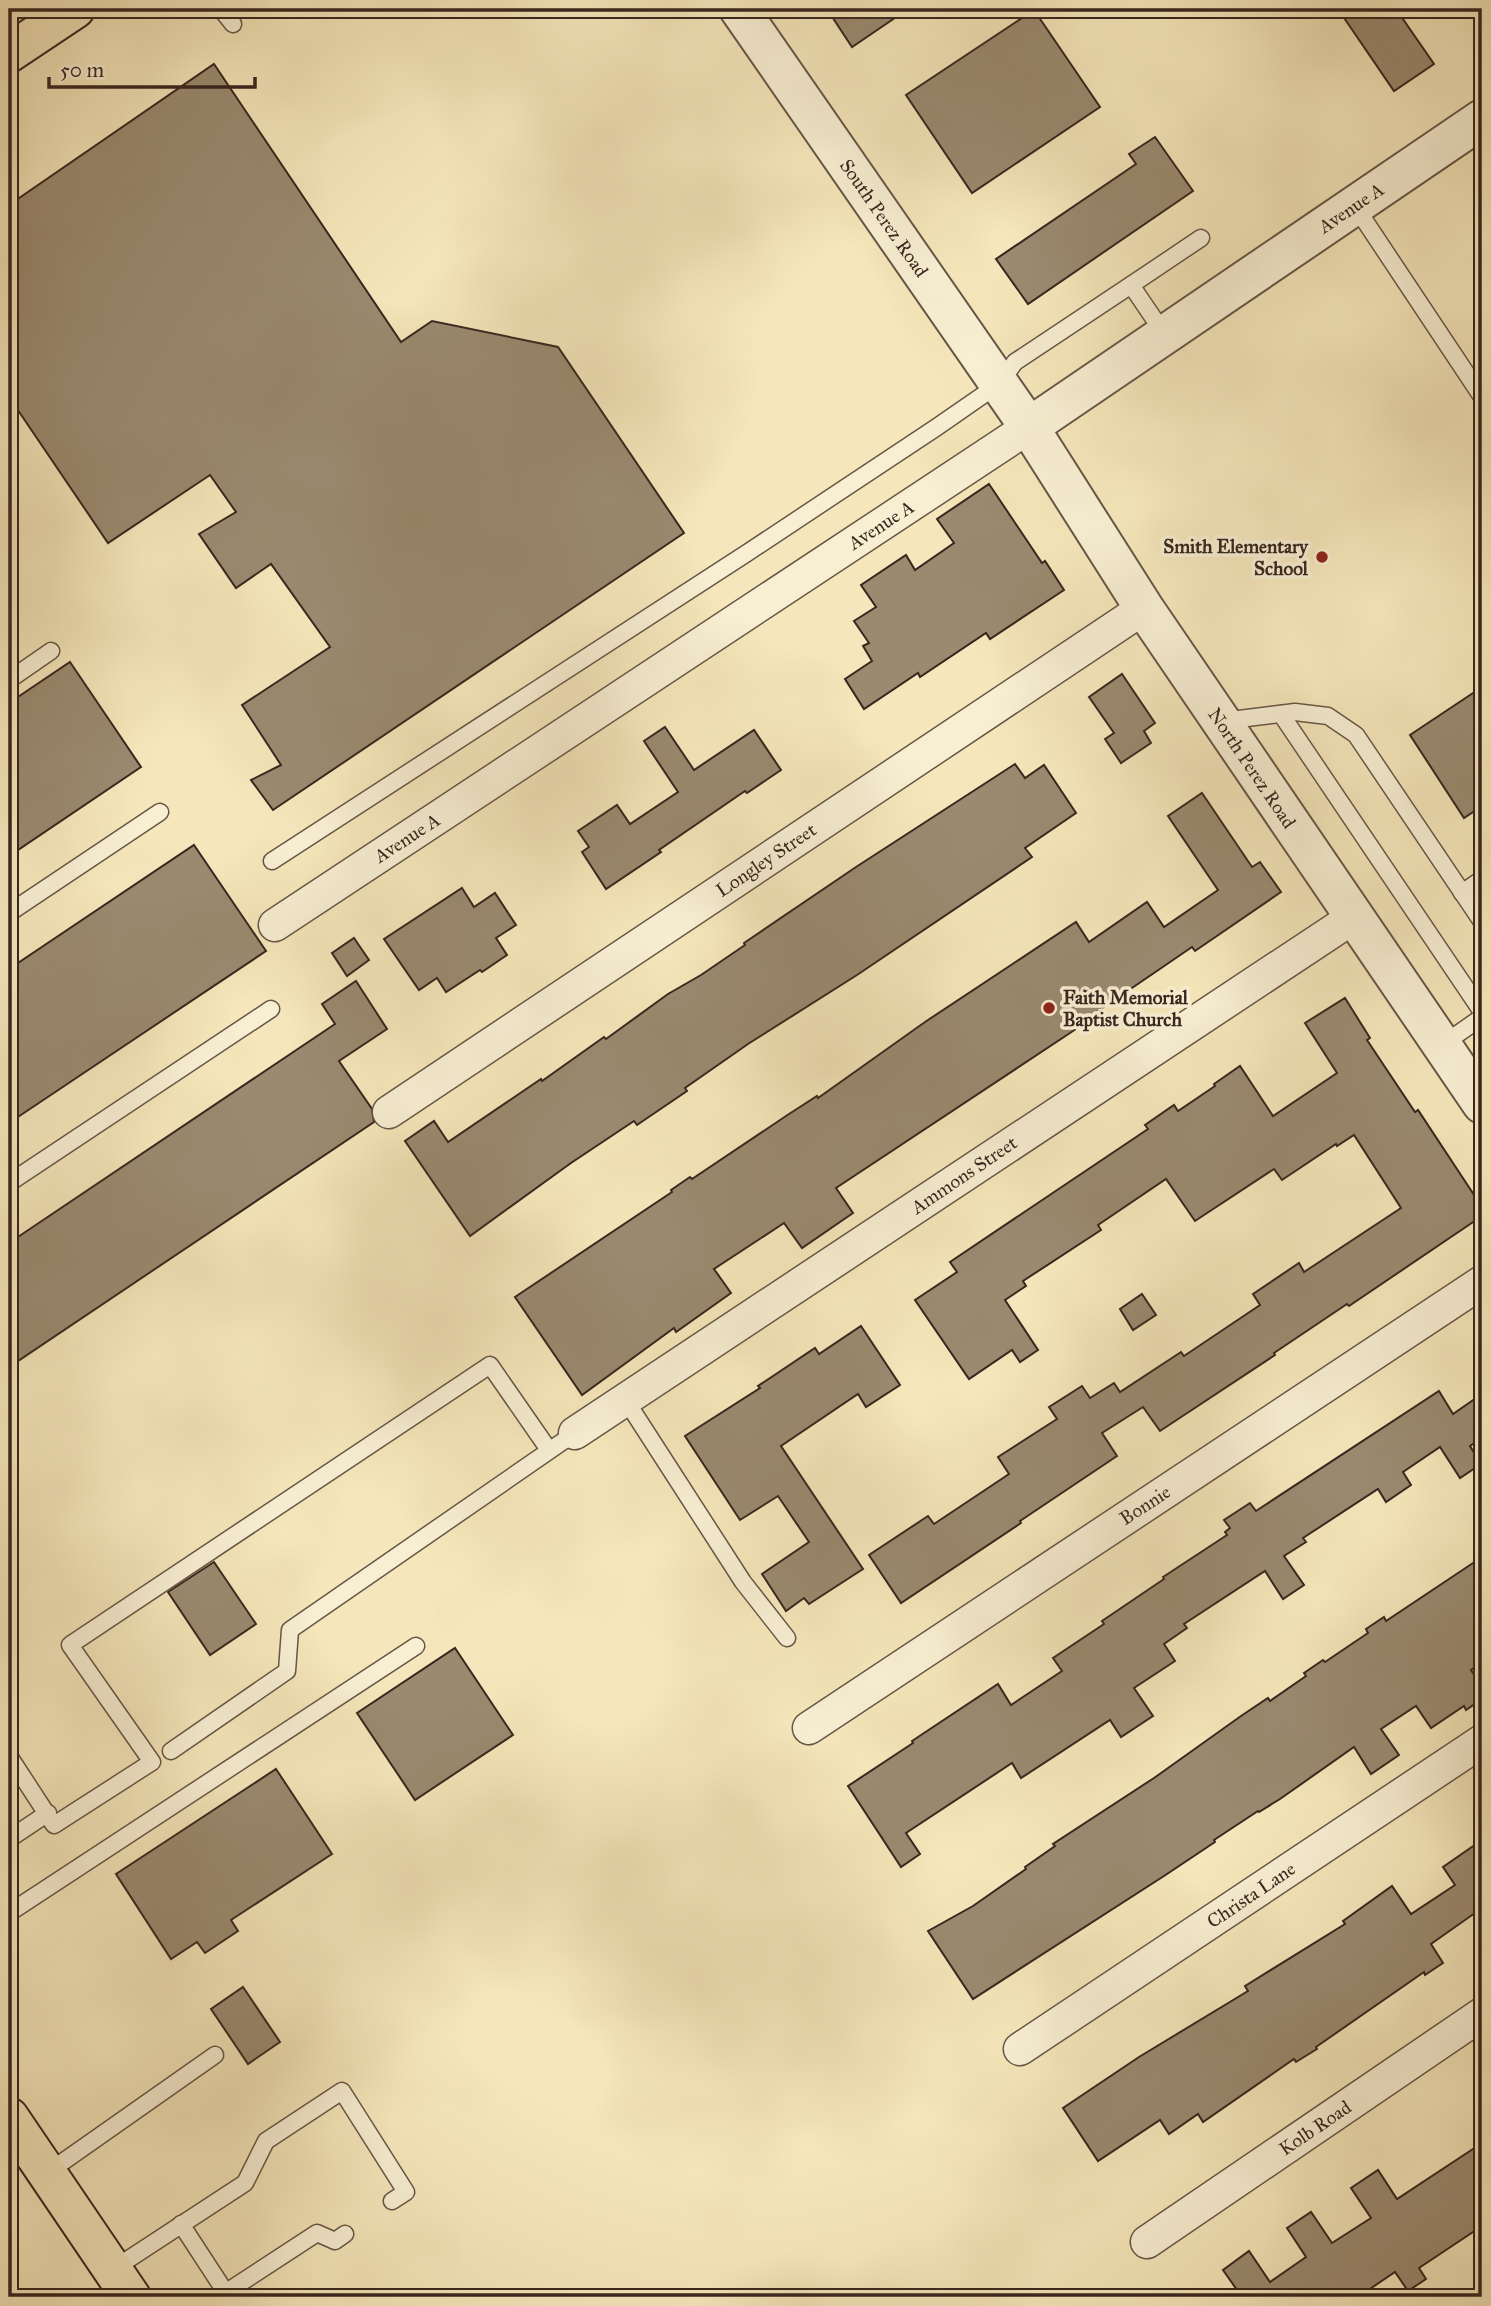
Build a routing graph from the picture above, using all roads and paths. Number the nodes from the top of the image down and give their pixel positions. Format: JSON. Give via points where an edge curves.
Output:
{"nodes":[{"id":1,"x":75,"y":9,"type":"edge"},
{"id":2,"x":221,"y":9,"type":"edge"},
{"id":3,"x":739,"y":9,"type":"edge"},
{"id":4,"x":233,"y":24,"type":"dead end"},
{"id":5,"x":9,"y":53,"type":"edge"},
{"id":6,"x":1482,"y":119,"type":"edge"},
{"id":7,"x":1354,"y":206,"type":"junction"},
{"id":8,"x":1201,"y":238,"type":"dead end"},
{"id":9,"x":1131,"y":285,"type":"junction"},
{"id":10,"x":1165,"y":335,"type":"junction"},
{"id":11,"x":999,"y":384,"type":"junction"},
{"id":12,"x":1482,"y":397,"type":"edge"},
{"id":13,"x":1029,"y":427,"type":"junction"},
{"id":14,"x":1144,"y":608,"type":"junction"},
{"id":15,"x":51,"y":651,"type":"dead end"},
{"id":16,"x":9,"y":680,"type":"edge"},
{"id":17,"x":1281,"y":714,"type":"junction"},
{"id":18,"x":1221,"y":721,"type":"junction"},
{"id":19,"x":160,"y":812,"type":"dead end"},
{"id":20,"x":272,"y":861,"type":"dead end"},
{"id":21,"x":1482,"y":879,"type":"edge"},
{"id":22,"x":1462,"y":893,"type":"junction"},
{"id":23,"x":9,"y":914,"type":"edge"},
{"id":24,"x":1354,"y":917,"type":"junction"},
{"id":25,"x":1482,"y":922,"type":"edge"},
{"id":26,"x":275,"y":925,"type":"dead end"},
{"id":27,"x":271,"y":1009,"type":"dead end"},
{"id":28,"x":1482,"y":1015,"type":"edge"},
{"id":29,"x":1442,"y":1045,"type":"junction"},
{"id":30,"x":1482,"y":1104,"type":"edge"},
{"id":31,"x":389,"y":1112,"type":"dead end"},
{"id":32,"x":9,"y":1183,"type":"edge"},
{"id":33,"x":1482,"y":1282,"type":"edge"},
{"id":34,"x":625,"y":1399,"type":"junction"},
{"id":35,"x":562,"y":1442,"type":"junction"},
{"id":36,"x":787,"y":1639,"type":"dead end"},
{"id":37,"x":416,"y":1646,"type":"dead end"},
{"id":38,"x":809,"y":1728,"type":"dead end"},
{"id":39,"x":1482,"y":1741,"type":"edge"},
{"id":40,"x":171,"y":1751,"type":"dead end"},
{"id":41,"x":9,"y":1756,"type":"edge"},
{"id":42,"x":48,"y":1813,"type":"junction"},
{"id":43,"x":9,"y":1839,"type":"edge"},
{"id":44,"x":9,"y":1913,"type":"edge"},
{"id":45,"x":1482,"y":2014,"type":"edge"},
{"id":46,"x":1020,"y":2049,"type":"dead end"},
{"id":47,"x":215,"y":2055,"type":"dead end"},
{"id":48,"x":9,"y":2119,"type":"edge"},
{"id":49,"x":47,"y":2173,"type":"junction"},
{"id":50,"x":393,"y":2201,"type":"dead end"},
{"id":51,"x":181,"y":2224,"type":"junction"},
{"id":52,"x":345,"y":2234,"type":"dead end"},
{"id":53,"x":1147,"y":2242,"type":"dead end"},
{"id":54,"x":121,"y":2284,"type":"edge"},
{"id":55,"x":223,"y":2295,"type":"edge"}],
"edges":[{"from":1,"to":5,"type":"main road"},
{"from":2,"to":4,"type":"lane"},
{"from":3,"to":11,"type":"street","name":"South Perez Road"},
{"from":6,"to":7,"type":"street","name":"Avenue A"},
{"from":7,"to":10,"type":"street","name":"Avenue A"},
{"from":7,"to":12,"type":"lane"},
{"from":8,"to":9,"type":"lane"},
{"from":9,"to":10,"type":"lane"},
{"from":9,"to":11,"type":"lane","via":[[1015,362]]},
{"from":10,"to":13,"type":"street","name":"Avenue A"},
{"from":11,"to":13,"type":"street","name":"South Perez Road"},
{"from":11,"to":20,"type":"lane"},
{"from":13,"to":14,"type":"street","name":"North Perez Road"},
{"from":13,"to":26,"type":"street","name":"Avenue A"},
{"from":14,"to":18,"type":"street","name":"North Perez Road"},
{"from":14,"to":31,"type":"street","name":"Longley Street"},
{"from":15,"to":16,"type":"lane"},
{"from":17,"to":18,"type":"lane"},
{"from":17,"to":22,"type":"lane","via":[[1328,716],[1356,735]]},
{"from":17,"to":28,"type":"lane"},
{"from":18,"to":24,"type":"street","name":"North Perez Road"},
{"from":19,"to":23,"type":"lane"},
{"from":21,"to":22,"type":"lane"},
{"from":22,"to":25,"type":"lane"},
{"from":24,"to":29,"type":"street","name":"North Perez Road"},
{"from":24,"to":34,"type":"street","name":"Ammons Street"},
{"from":27,"to":32,"type":"lane"},
{"from":28,"to":29,"type":"lane"},
{"from":29,"to":30,"type":"street","name":"North Perez Road"},
{"from":33,"to":38,"type":"street","name":"Bonnie"},
{"from":34,"to":35,"type":"street","name":"Ammons Street"},
{"from":34,"to":36,"type":"lane","via":[[743,1582]]},
{"from":35,"to":40,"type":"lane","via":[[290,1630],[287,1671]]},
{"from":35,"to":42,"type":"lane","via":[[490,1365],[70,1645],[152,1762],[54,1825]]},
{"from":37,"to":44,"type":"lane"},
{"from":39,"to":46,"type":"street","name":"Christa Lane"},
{"from":41,"to":42,"type":"lane"},
{"from":42,"to":43,"type":"lane"},
{"from":45,"to":53,"type":"street","name":"Kolb Road"},
{"from":47,"to":49,"type":"lane"},
{"from":48,"to":49,"type":"main road"},
{"from":49,"to":54,"type":"main road"},
{"from":50,"to":51,"type":"lane","via":[[406,2192],[342,2091],[266,2141],[244,2183]]},
{"from":51,"to":54,"type":"lane"},
{"from":51,"to":55,"type":"lane"},
{"from":52,"to":55,"type":"lane","via":[[335,2241],[317,2233]]}]}
